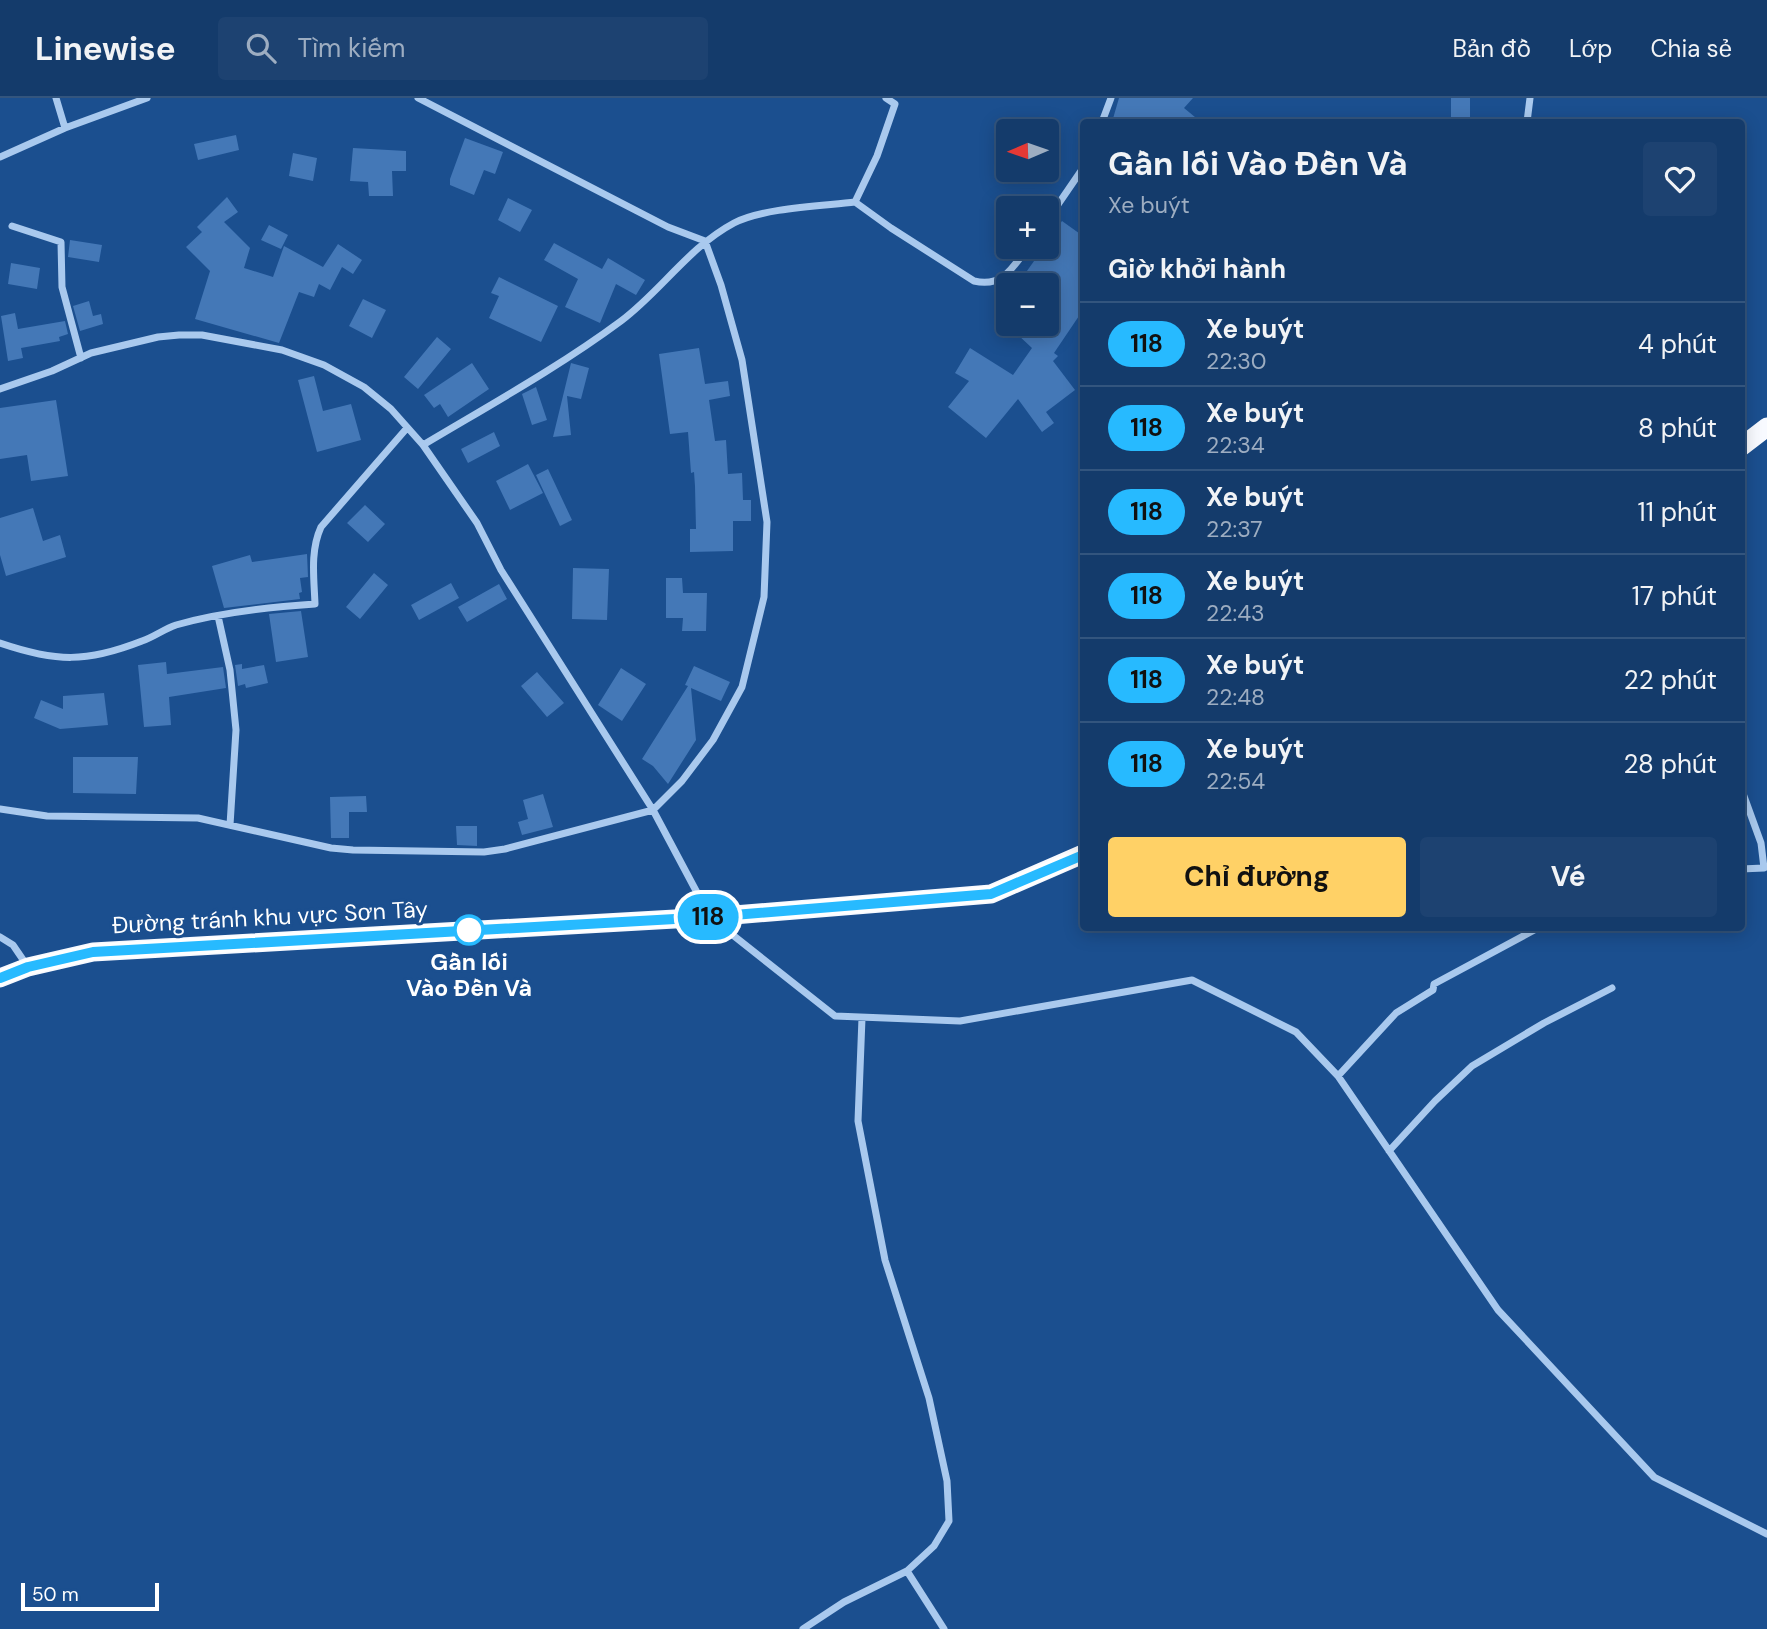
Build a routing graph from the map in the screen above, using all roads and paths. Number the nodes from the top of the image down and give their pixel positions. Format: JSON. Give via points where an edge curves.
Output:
{"nodes":[{"id":1,"x":56,"y":98,"type":"edge"},
{"id":2,"x":147,"y":98,"type":"edge"},
{"id":3,"x":418,"y":98,"type":"edge"},
{"id":4,"x":886,"y":98,"type":"edge"},
{"id":5,"x":1111,"y":98,"type":"edge"},
{"id":6,"x":1530,"y":98,"type":"edge"},
{"id":7,"x":896,"y":101,"type":"edge"},
{"id":8,"x":1103,"y":119,"type":"edge"},
{"id":9,"x":1527,"y":119,"type":"edge"},
{"id":10,"x":65,"y":128,"type":"junction"},
{"id":11,"x":0,"y":157,"type":"edge"},
{"id":12,"x":1080,"y":172,"type":"edge"},
{"id":13,"x":855,"y":202,"type":"junction"},
{"id":14,"x":1059,"y":203,"type":"edge"},
{"id":15,"x":12,"y":226,"type":"dead end"},
{"id":16,"x":705,"y":242,"type":"junction"},
{"id":17,"x":1019,"y":259,"type":"edge"},
{"id":18,"x":81,"y":358,"type":"junction"},
{"id":19,"x":0,"y":388,"type":"edge"},
{"id":20,"x":1767,"y":427,"type":"edge"},
{"id":21,"x":407,"y":428,"type":"junction"},
{"id":22,"x":1745,"y":444,"type":"edge"},
{"id":23,"x":423,"y":446,"type":"junction"},
{"id":24,"x":218,"y":616,"type":"junction"},
{"id":25,"x":0,"y":643,"type":"edge"},
{"id":26,"x":1745,"y":799,"type":"edge"},
{"id":27,"x":0,"y":809,"type":"edge"},
{"id":28,"x":653,"y":810,"type":"junction"},
{"id":29,"x":230,"y":825,"type":"junction"},
{"id":30,"x":1080,"y":856,"type":"edge"},
{"id":31,"x":1745,"y":869,"type":"edge"},
{"id":32,"x":1766,"y":870,"type":"edge"},
{"id":33,"x":710,"y":917,"type":"junction"},
{"id":34,"x":1532,"y":931,"type":"edge"},
{"id":35,"x":0,"y":937,"type":"edge"},
{"id":36,"x":28,"y":967,"type":"junction"},
{"id":37,"x":0,"y":978,"type":"edge"},
{"id":38,"x":1612,"y":988,"type":"dead end"},
{"id":39,"x":862,"y":1017,"type":"junction"},
{"id":40,"x":1338,"y":1076,"type":"junction"},
{"id":41,"x":1389,"y":1150,"type":"junction"},
{"id":42,"x":1767,"y":1534,"type":"edge"},
{"id":43,"x":907,"y":1571,"type":"junction"},
{"id":44,"x":803,"y":1629,"type":"edge"},
{"id":45,"x":944,"y":1629,"type":"edge"}],
"edges":[{"from":1,"to":10,"type":"street"},
{"from":2,"to":10,"type":"street"},
{"from":3,"to":16,"type":"street","via":[[668,228]]},
{"from":4,"to":7,"type":"street"},
{"from":5,"to":8,"type":"street"},
{"from":6,"to":9,"type":"street"},
{"from":7,"to":13,"type":"street"},
{"from":10,"to":11,"type":"street"},
{"from":12,"to":14,"type":"street"},
{"from":13,"to":16,"type":"street","via":[[764,214],[737,222]]},
{"from":13,"to":17,"type":"street","via":[[974,281],[986,283],[1007,275]]},
{"from":15,"to":18,"type":"street","via":[[61,242],[62,287]]},
{"from":16,"to":23,"type":"street","via":[[624,319]]},
{"from":16,"to":28,"type":"street","via":[[742,360],[767,522],[764,597],[742,687],[713,740]]},
{"from":18,"to":19,"type":"street"},
{"from":18,"to":21,"type":"street","via":[[179,335],[282,350],[324,365],[363,387]]},
{"from":20,"to":22,"type":"highway"},
{"from":21,"to":23,"type":"street"},
{"from":21,"to":24,"type":"street","via":[[321,527],[313,555],[315,604]]},
{"from":23,"to":28,"type":"street","via":[[477,523],[501,570]]},
{"from":24,"to":25,"type":"street","via":[[77,658],[53,658]]},
{"from":24,"to":29,"type":"street","via":[[236,730]]},
{"from":26,"to":32,"type":"street"},
{"from":27,"to":29,"type":"street","via":[[47,816],[198,818]]},
{"from":28,"to":29,"type":"street","via":[[484,852],[331,848]]},
{"from":28,"to":33,"type":"street"},
{"from":30,"to":33,"type":"highway","name":"Đường tránh khu vực Sơn Tây","via":[[991,894]]},
{"from":31,"to":32,"type":"street"},
{"from":33,"to":36,"type":"highway","name":"Đường tránh khu vực Sơn Tây","via":[[93,952]]},
{"from":33,"to":39,"type":"street","via":[[835,1016]]},
{"from":34,"to":40,"type":"street","via":[[1434,984],[1396,1013]]},
{"from":35,"to":36,"type":"street"},
{"from":36,"to":37,"type":"highway","name":"Đường tránh khu vực Sơn Tây"},
{"from":38,"to":41,"type":"street","via":[[1472,1066]]},
{"from":39,"to":40,"type":"street","via":[[960,1021],[1192,980],[1296,1032]]},
{"from":39,"to":43,"type":"street","via":[[858,1121],[886,1260],[929,1398],[947,1481],[949,1521],[934,1546]]},
{"from":40,"to":41,"type":"street"},
{"from":41,"to":42,"type":"street","via":[[1498,1310],[1654,1477]]},
{"from":43,"to":44,"type":"street","via":[[844,1602]]},
{"from":43,"to":45,"type":"street"}]}
